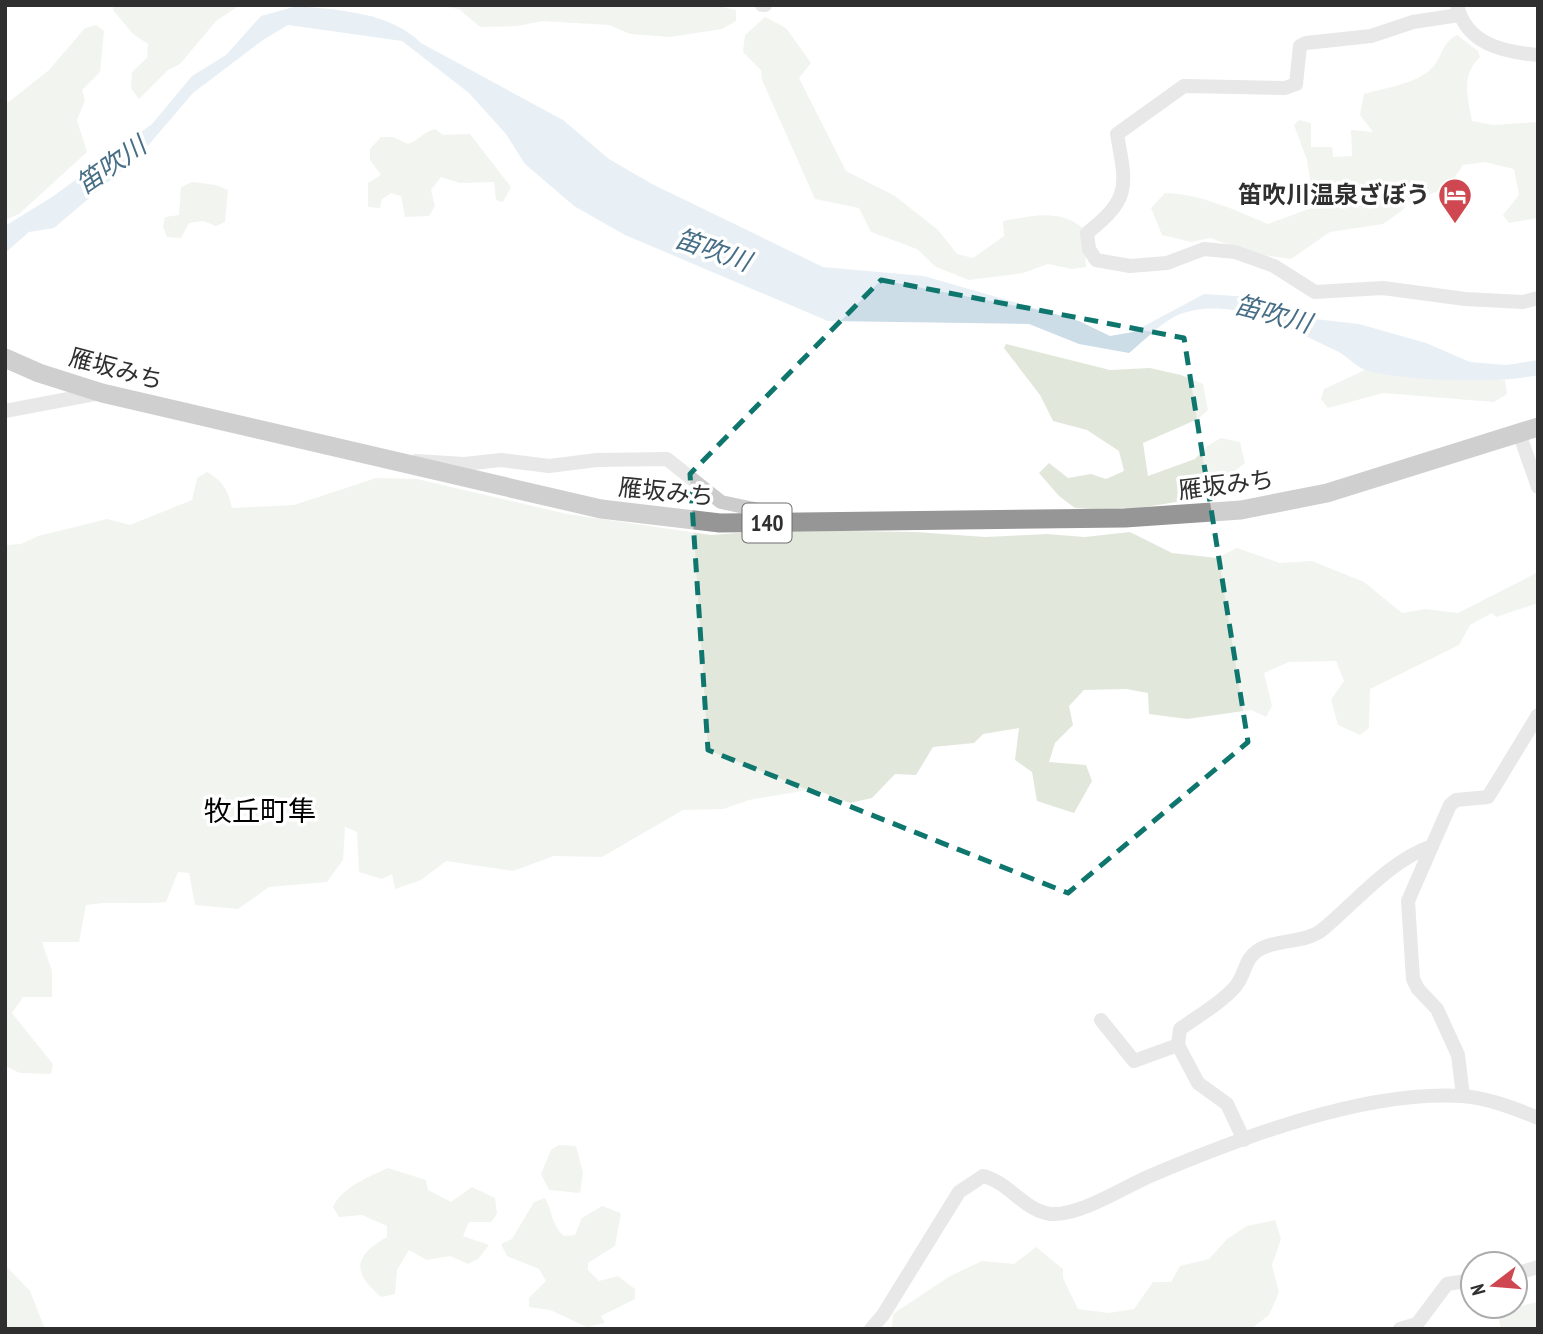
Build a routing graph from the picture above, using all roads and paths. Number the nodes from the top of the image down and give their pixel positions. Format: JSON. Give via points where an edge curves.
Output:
{"nodes":[{"id":1,"x":1458,"y":10,"type":"edge"},
{"id":2,"x":1538,"y":55,"type":"edge"},
{"id":3,"x":1538,"y":298,"type":"edge"},
{"id":4,"x":5,"y":358,"type":"edge"},
{"id":5,"x":102,"y":393,"type":"junction"},
{"id":6,"x":5,"y":411,"type":"edge"},
{"id":7,"x":1528,"y":430,"type":"edge"},
{"id":8,"x":405,"y":464,"type":"junction"},
{"id":9,"x":1538,"y":487,"type":"edge"},
{"id":10,"x":785,"y":524,"type":"junction"},
{"id":11,"x":1538,"y":715,"type":"edge"},
{"id":12,"x":1432,"y":846,"type":"junction"},
{"id":13,"x":1101,"y":1020,"type":"dead end"},
{"id":14,"x":1178,"y":1045,"type":"junction"},
{"id":15,"x":1463,"y":1096,"type":"junction"},
{"id":16,"x":1538,"y":1118,"type":"edge"},
{"id":17,"x":1244,"y":1140,"type":"junction"},
{"id":18,"x":1459,"y":1282,"type":"edge"},
{"id":19,"x":871,"y":1329,"type":"edge"},
{"id":20,"x":1401,"y":1329,"type":"edge"}],
"edges":[{"from":1,"to":2,"type":"street","via":[[1465,26],[1489,46]]},
{"from":1,"to":3,"type":"street","via":[[1371,37],[1306,43],[1300,46],[1296,84],[1285,88],[1184,86],[1116,134],[1125,178],[1120,201],[1087,233],[1088,249],[1096,260],[1130,266],[1167,263],[1204,249],[1235,252],[1275,266],[1315,292],[1383,288],[1465,299],[1523,302]]},
{"from":4,"to":5,"type":"highway","name":"雁坂みち","number":"140"},
{"from":5,"to":6,"type":"street"},
{"from":5,"to":8,"type":"highway","name":"雁坂みち","number":"140"},
{"from":7,"to":9,"type":"street"},
{"from":7,"to":10,"type":"highway","name":"雁坂みち","number":"140","via":[[1327,493],[1241,510],[1148,518]]},
{"from":8,"to":10,"type":"highway","name":"雁坂みち","number":"140","via":[[601,509],[681,521]]},
{"from":8,"to":10,"type":"street","via":[[423,459],[464,464],[501,460],[549,466],[667,459],[721,502],[768,512]]},
{"from":11,"to":12,"type":"street","via":[[1493,793],[1450,805]]},
{"from":12,"to":14,"type":"street","via":[[1363,891],[1320,932],[1269,944],[1255,952],[1237,986],[1180,1029]]},
{"from":12,"to":15,"type":"street","via":[[1408,901],[1413,979],[1437,1009],[1458,1055]]},
{"from":13,"to":14,"type":"street","via":[[1133,1061]]},
{"from":14,"to":17,"type":"street","via":[[1198,1083],[1227,1104]]},
{"from":15,"to":16,"type":"street"},
{"from":15,"to":17,"type":"street","via":[[1395,1097],[1359,1104]]},
{"from":17,"to":19,"type":"street","via":[[1066,1212],[1034,1209],[997,1179],[983,1176],[970,1182],[946,1211]]},
{"from":18,"to":20,"type":"street","via":[[1447,1284],[1417,1324]]}]}
